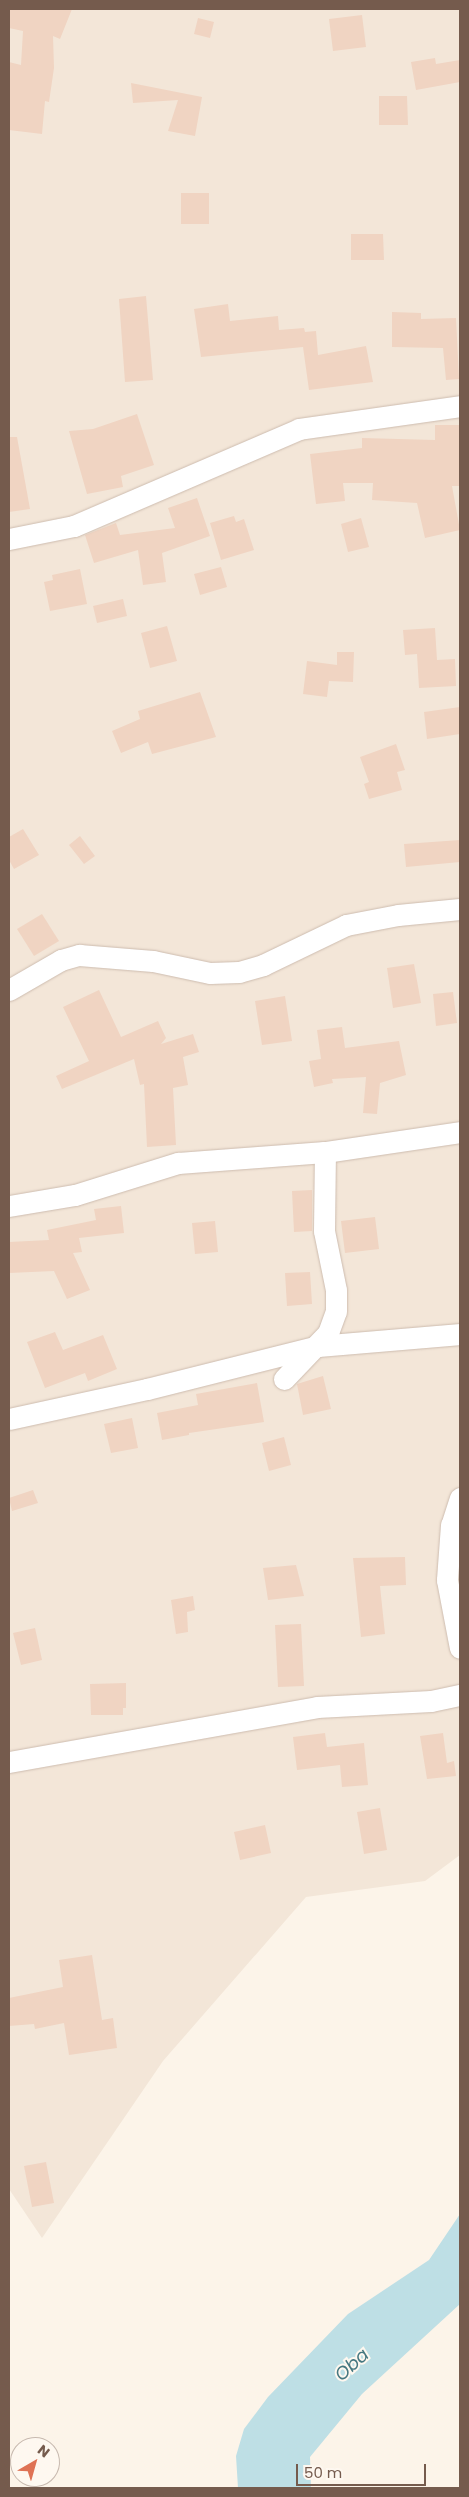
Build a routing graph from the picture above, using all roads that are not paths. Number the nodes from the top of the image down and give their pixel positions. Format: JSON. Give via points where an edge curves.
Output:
{"nodes":[{"id":1,"x":460,"y":406,"type":"edge"},
{"id":2,"x":9,"y":539,"type":"edge"},
{"id":3,"x":460,"y":908,"type":"edge"},
{"id":4,"x":9,"y":990,"type":"edge"},
{"id":5,"x":460,"y":1132,"type":"edge"},
{"id":6,"x":325,"y":1152,"type":"junction"},
{"id":7,"x":9,"y":1206,"type":"edge"},
{"id":8,"x":460,"y":1334,"type":"edge"},
{"id":9,"x":318,"y":1346,"type":"junction"},
{"id":10,"x":284,"y":1379,"type":"dead end"},
{"id":11,"x":9,"y":1419,"type":"edge"},
{"id":12,"x":460,"y":1498,"type":"edge"},
{"id":13,"x":460,"y":1648,"type":"edge"},
{"id":14,"x":460,"y":1695,"type":"edge"},
{"id":15,"x":9,"y":1762,"type":"edge"}],
"edges":[{"from":1,"to":2,"type":"street","via":[[298,429],[74,526]]},
{"from":3,"to":4,"type":"street","via":[[346,925],[263,965],[239,972],[210,973],[153,961],[80,956],[61,960]]},
{"from":5,"to":6,"type":"street"},
{"from":6,"to":7,"type":"street","via":[[178,1163],[75,1196]]},
{"from":6,"to":9,"type":"street","via":[[324,1231],[336,1290],[336,1311],[328,1333]]},
{"from":8,"to":9,"type":"street"},
{"from":9,"to":10,"type":"street"},
{"from":9,"to":11,"type":"street","via":[[147,1389]]},
{"from":12,"to":13,"type":"street","via":[[451,1525],[447,1580]]},
{"from":14,"to":15,"type":"street","via":[[431,1701],[317,1707]]}]}
